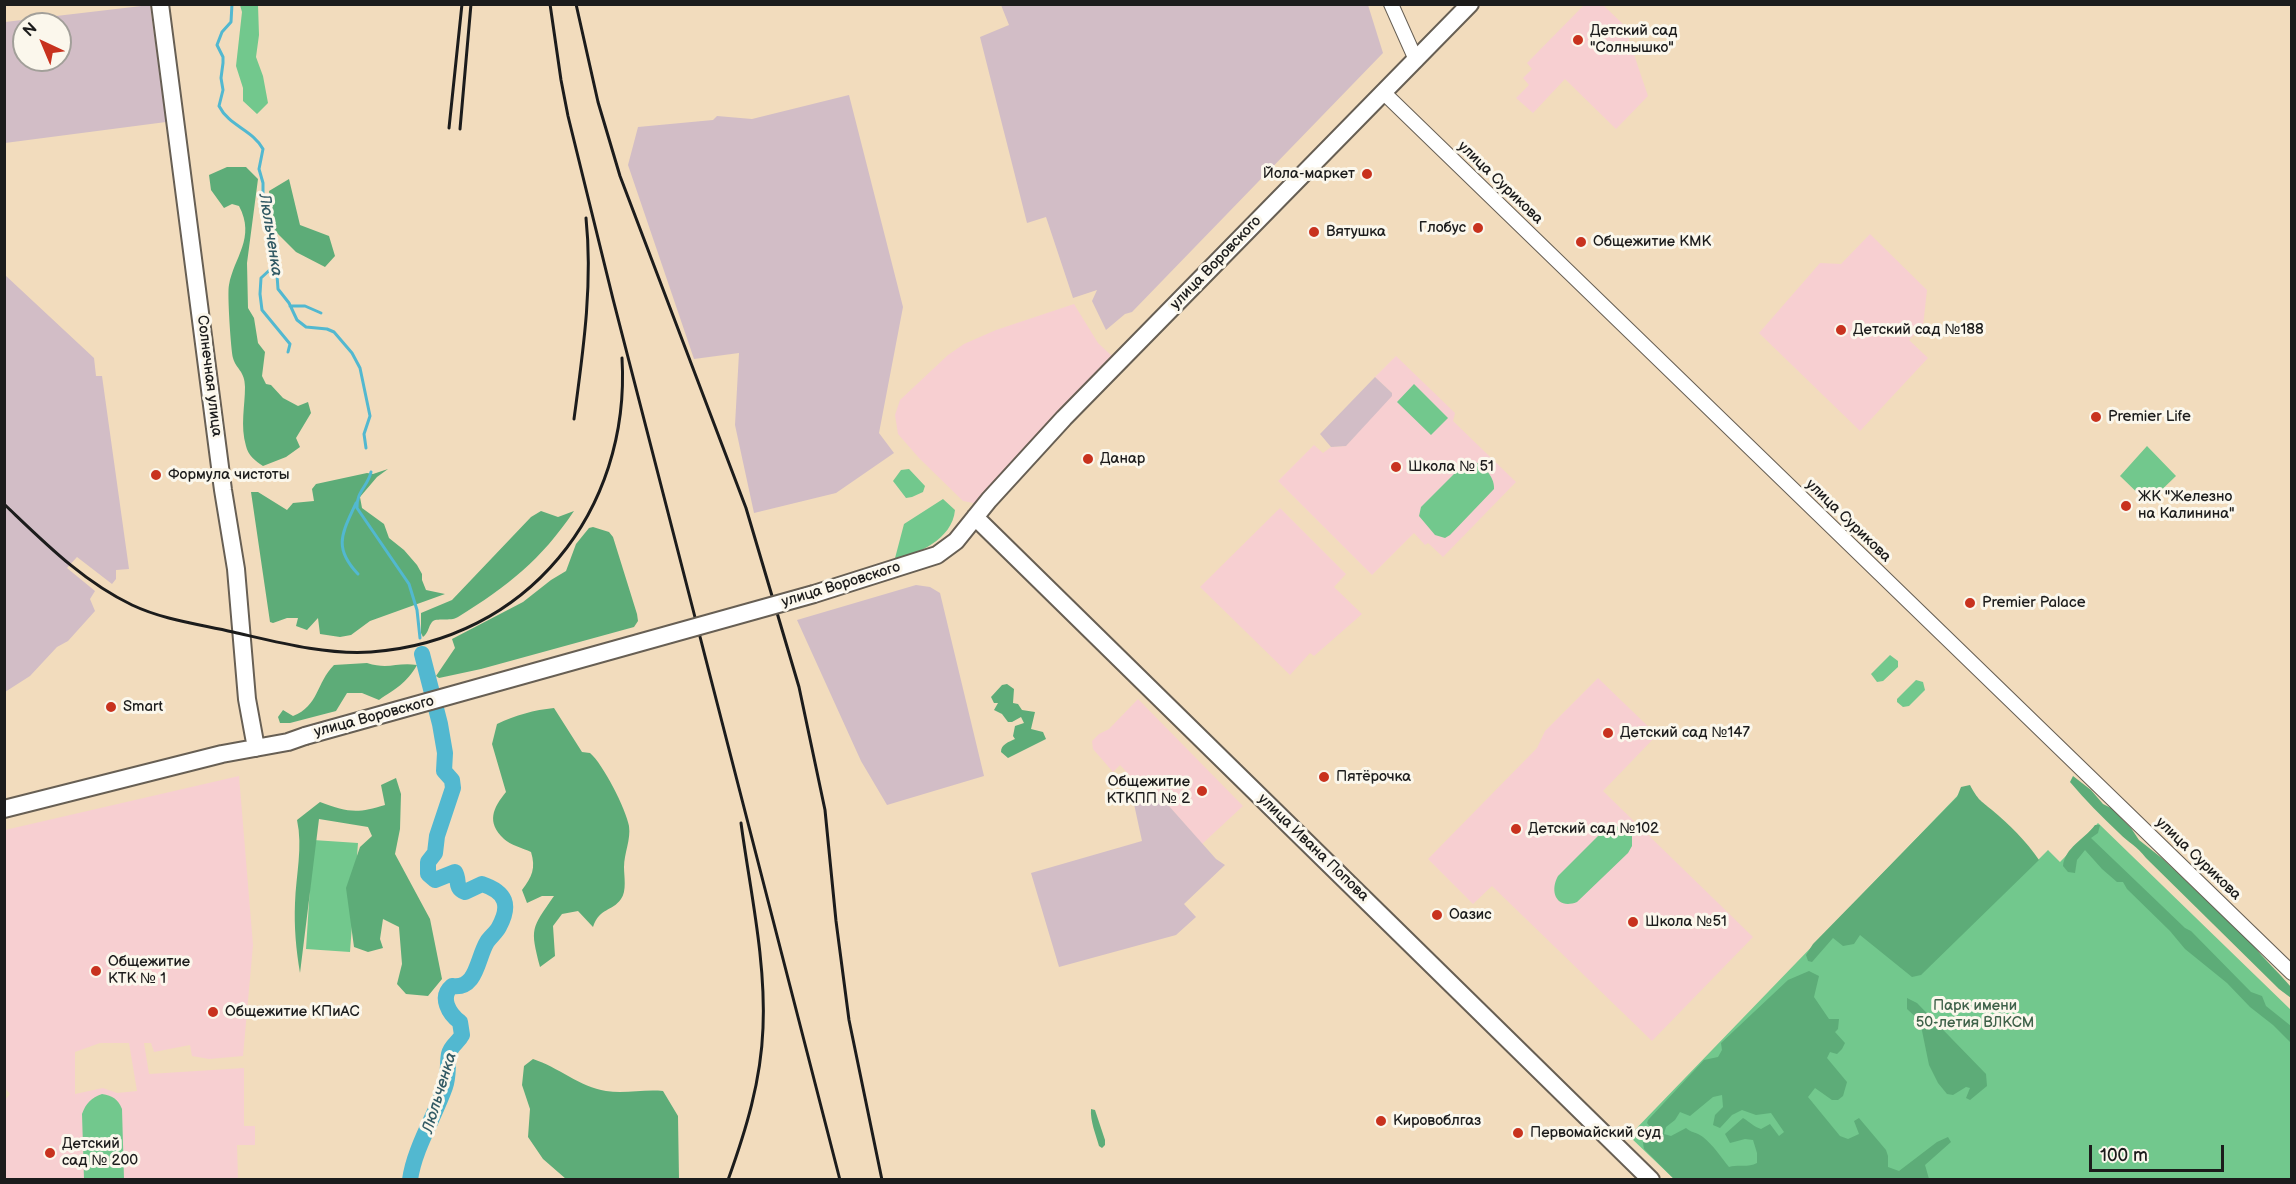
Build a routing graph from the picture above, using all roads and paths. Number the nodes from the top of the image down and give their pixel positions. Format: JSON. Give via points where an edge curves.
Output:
{"nodes":[{"id":1,"x":160,"y":4,"type":"edge"},
{"id":2,"x":1391,"y":4,"type":"edge"},
{"id":3,"x":1470,"y":4,"type":"edge"},
{"id":4,"x":1416,"y":60,"type":"junction"},
{"id":5,"x":1383,"y":92,"type":"junction"},
{"id":6,"x":975,"y":517,"type":"junction"},
{"id":7,"x":256,"y":748,"type":"junction"},
{"id":8,"x":4,"y":809,"type":"edge"},
{"id":9,"x":2292,"y":973,"type":"edge"},
{"id":10,"x":1651,"y":1179,"type":"edge"}],
"edges":[{"from":1,"to":7,"type":"main road","name":"Солнечная улица","via":[[236,569],[243,660]]},
{"from":2,"to":4,"type":"street"},
{"from":3,"to":4,"type":"main road","name":"улица Воровского"},
{"from":4,"to":5,"type":"main road","name":"улица Воровского"},
{"from":5,"to":6,"type":"main road","name":"улица Воровского","via":[[1064,418]]},
{"from":5,"to":9,"type":"street","name":"улица Сурикова"},
{"from":6,"to":7,"type":"main road","name":"улица Воровского","bridge":true,"via":[[956,541],[937,555],[814,594]]},
{"from":6,"to":10,"type":"main road","name":"улица Ивана Попова"},
{"from":7,"to":8,"type":"main road","name":"улица Воровского"}]}
